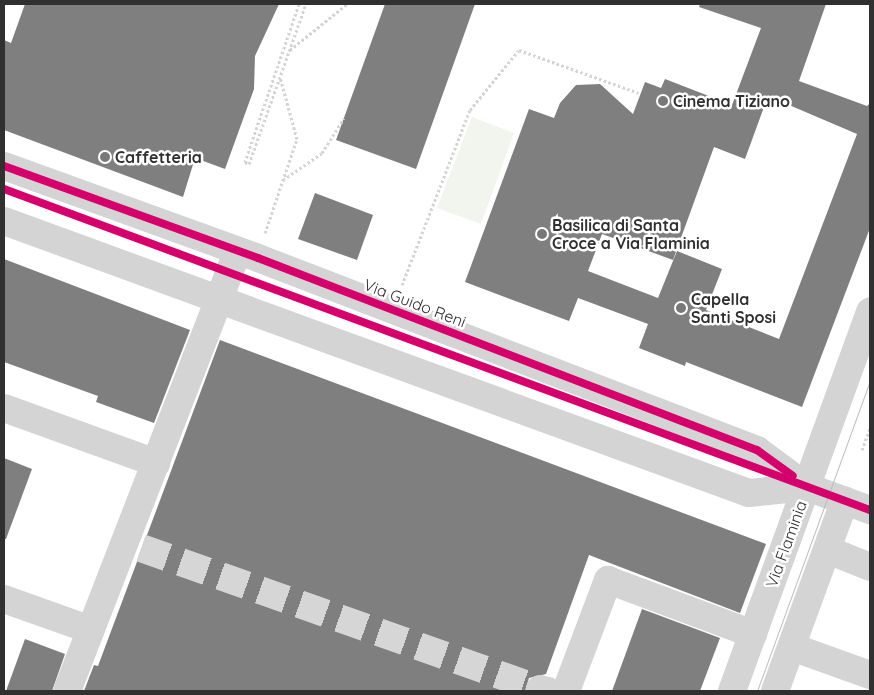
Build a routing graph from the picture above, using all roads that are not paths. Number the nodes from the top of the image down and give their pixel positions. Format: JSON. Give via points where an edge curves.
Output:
{"nodes":[{"id":1,"x":4,"y":166,"type":"edge"},
{"id":2,"x":4,"y":221,"type":"edge"},
{"id":3,"x":248,"y":254,"type":"junction"},
{"id":4,"x":221,"y":300,"type":"junction"},
{"id":5,"x":870,"y":311,"type":"edge"},
{"id":6,"x":4,"y":408,"type":"edge"},
{"id":7,"x":156,"y":463,"type":"junction"},
{"id":8,"x":807,"y":487,"type":"junction"},
{"id":9,"x":845,"y":500,"type":"junction"},
{"id":10,"x":870,"y":510,"type":"edge"},
{"id":11,"x":828,"y":550,"type":"junction"},
{"id":12,"x":870,"y":567,"type":"edge"},
{"id":13,"x":4,"y":598,"type":"edge"},
{"id":14,"x":91,"y":630,"type":"junction"},
{"id":15,"x":753,"y":634,"type":"junction"},
{"id":16,"x":792,"y":646,"type":"junction"},
{"id":17,"x":870,"y":675,"type":"edge"},
{"id":18,"x":551,"y":690,"type":"edge"},
{"id":19,"x":67,"y":691,"type":"edge"},
{"id":20,"x":732,"y":691,"type":"edge"},
{"id":21,"x":775,"y":691,"type":"edge"}],
"edges":[{"from":1,"to":3,"type":"street","name":"Via Guido Reni"},
{"from":2,"to":4,"type":"street"},
{"from":3,"to":4,"type":"street"},
{"from":3,"to":8,"type":"street","name":"Via Guido Reni","via":[[757,450]]},
{"from":4,"to":7,"type":"street"},
{"from":4,"to":8,"type":"street","via":[[749,493]]},
{"from":5,"to":8,"type":"street","name":"Via Flaminia"},
{"from":6,"to":7,"type":"street"},
{"from":7,"to":14,"type":"street","via":[[133,546]]},
{"from":8,"to":9,"type":"street"},
{"from":8,"to":15,"type":"street","name":"Via Flaminia"},
{"from":9,"to":10,"type":"street"},
{"from":9,"to":11,"type":"street"},
{"from":11,"to":12,"type":"street"},
{"from":11,"to":16,"type":"street"},
{"from":13,"to":14,"type":"street"},
{"from":14,"to":19,"type":"street"},
{"from":15,"to":18,"type":"street","via":[[608,580]]},
{"from":15,"to":20,"type":"street","name":"Via Flaminia"},
{"from":16,"to":17,"type":"street"},
{"from":16,"to":21,"type":"street"}]}
